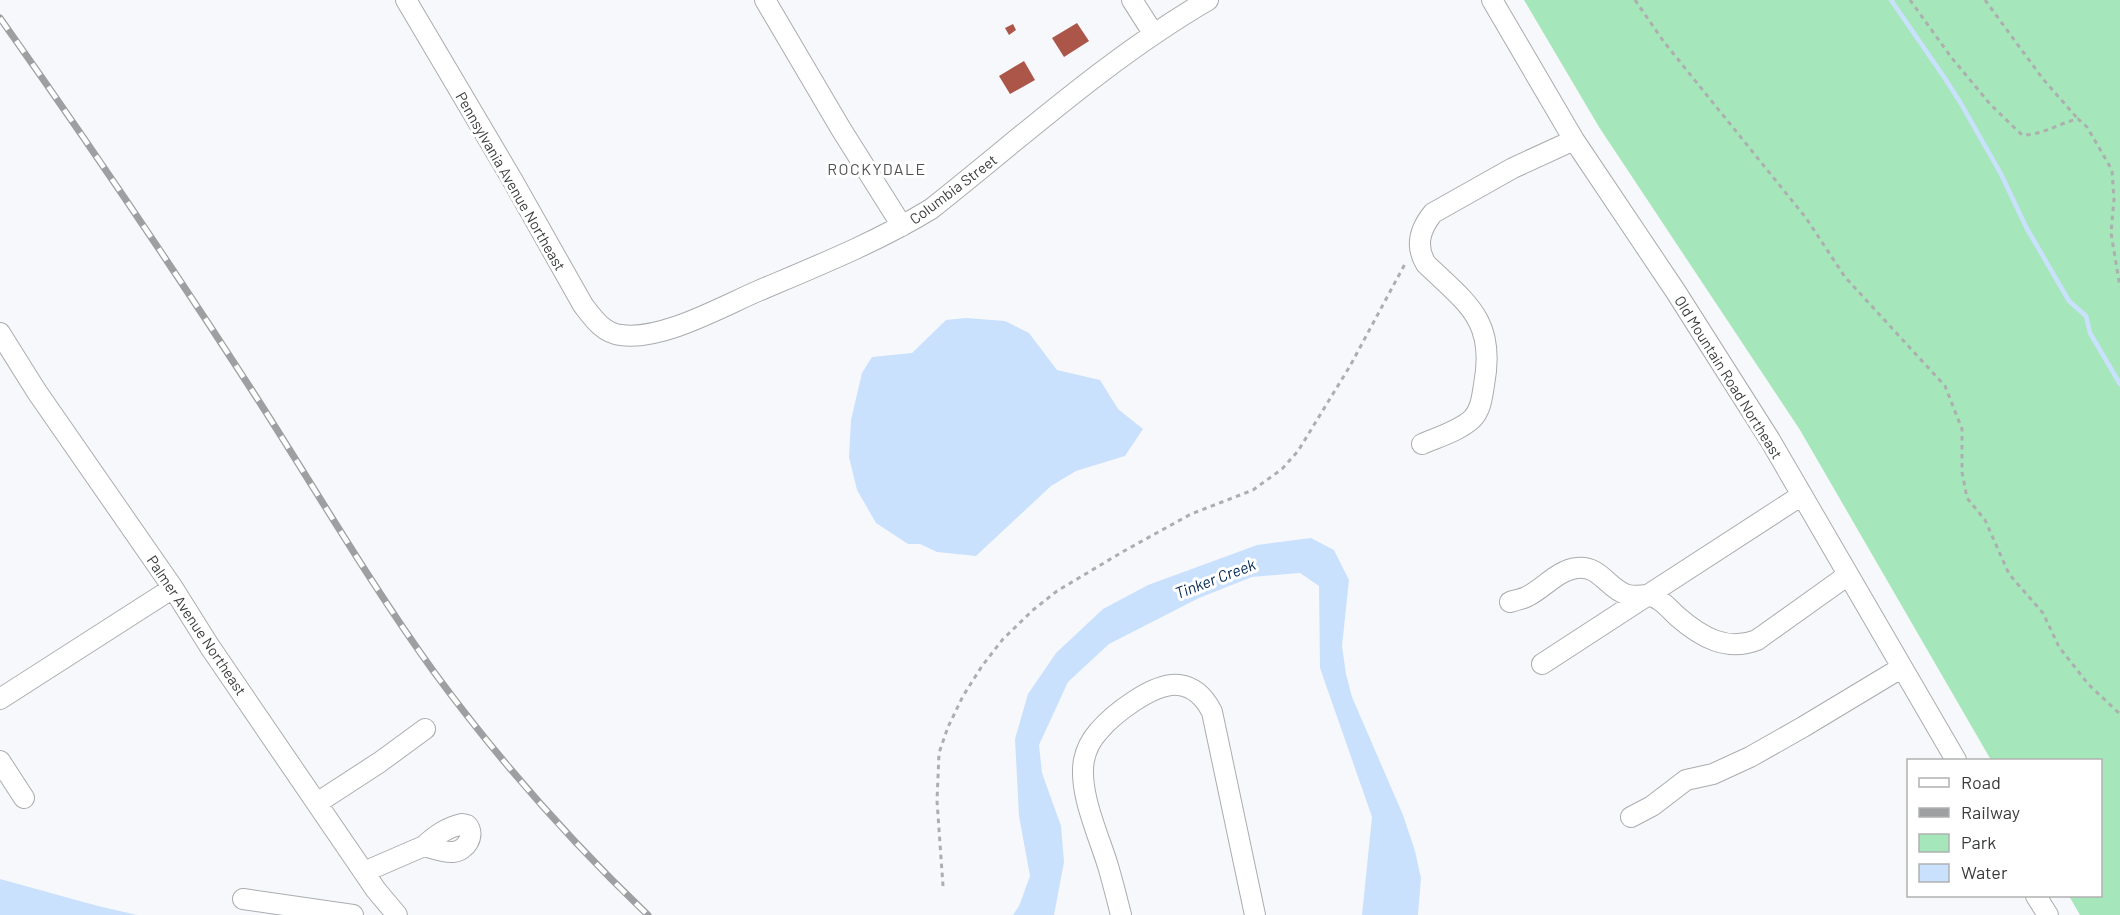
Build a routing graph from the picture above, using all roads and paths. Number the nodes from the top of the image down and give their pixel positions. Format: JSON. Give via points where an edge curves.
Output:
{"nodes":[{"id":1,"x":406,"y":0,"type":"edge"},
{"id":2,"x":765,"y":0,"type":"edge"},
{"id":3,"x":1131,"y":0,"type":"edge"},
{"id":4,"x":1208,"y":0,"type":"edge"},
{"id":5,"x":1492,"y":0,"type":"edge"},
{"id":6,"x":1635,"y":0,"type":"edge"},
{"id":7,"x":1910,"y":0,"type":"edge"},
{"id":8,"x":1985,"y":0,"type":"edge"},
{"id":9,"x":1153,"y":33,"type":"junction"},
{"id":10,"x":2078,"y":119,"type":"junction"},
{"id":11,"x":1574,"y":140,"type":"junction"},
{"id":12,"x":903,"y":226,"type":"junction"},
{"id":13,"x":1419,"y":240,"type":"junction"},
{"id":14,"x":2120,"y":287,"type":"edge"},
{"id":15,"x":0,"y":333,"type":"edge"},
{"id":16,"x":635,"y":336,"type":"joint"},
{"id":17,"x":1422,"y":444,"type":"dead end"},
{"id":18,"x":1802,"y":495,"type":"junction"},
{"id":19,"x":1848,"y":575,"type":"junction"},
{"id":20,"x":173,"y":588,"type":"junction"},
{"id":21,"x":1648,"y":595,"type":"junction"},
{"id":22,"x":1510,"y":602,"type":"dead end"},
{"id":23,"x":1542,"y":664,"type":"dead end"},
{"id":24,"x":1901,"y":668,"type":"junction"},
{"id":25,"x":0,"y":699,"type":"edge"},
{"id":26,"x":2120,"y":714,"type":"edge"},
{"id":27,"x":425,"y":729,"type":"dead end"},
{"id":28,"x":1955,"y":759,"type":"edge"},
{"id":29,"x":0,"y":761,"type":"edge"},
{"id":30,"x":24,"y":798,"type":"dead end"},
{"id":31,"x":317,"y":803,"type":"junction"},
{"id":32,"x":1630,"y":817,"type":"dead end"},
{"id":33,"x":424,"y":846,"type":"dead end"},
{"id":34,"x":364,"y":872,"type":"junction"},
{"id":35,"x":943,"y":886,"type":"dead end"},
{"id":36,"x":2037,"y":897,"type":"edge"},
{"id":37,"x":243,"y":899,"type":"dead end"},
{"id":38,"x":353,"y":915,"type":"edge"},
{"id":39,"x":397,"y":915,"type":"edge"},
{"id":40,"x":1121,"y":915,"type":"edge"},
{"id":41,"x":1255,"y":915,"type":"edge"},
{"id":42,"x":2048,"y":915,"type":"edge"}],
"edges":[{"from":1,"to":16,"type":"street","name":"Pennsylvania Avenue Northeast","via":[[583,305],[607,331]]},
{"from":2,"to":12,"type":"street"},
{"from":3,"to":9,"type":"street"},
{"from":4,"to":9,"type":"street","name":"Columbia Street"},
{"from":5,"to":11,"type":"street","name":"Old Mountain Road Northeast"},
{"from":6,"to":26,"type":"path","via":[[1664,42],[1806,218],[1845,277],[1946,386],[1962,429],[1962,472],[1967,498],[1985,520],[2009,574],[2043,613],[2059,647],[2089,685]]},
{"from":7,"to":10,"type":"path","via":[[1951,57],[2022,135],[2038,135]]},
{"from":8,"to":10,"type":"path"},
{"from":9,"to":12,"type":"street","name":"Columbia Street","via":[[932,208]]},
{"from":10,"to":14,"type":"path","via":[[2087,127],[2112,170],[2111,233]]},
{"from":11,"to":13,"type":"street","via":[[1513,168],[1433,213]]},
{"from":11,"to":18,"type":"street","name":"Old Mountain Road Northeast","via":[[1714,352]]},
{"from":12,"to":16,"type":"street","name":"Columbia Street","via":[[682,324]]},
{"from":13,"to":17,"type":"street","via":[[1420,255],[1426,264],[1472,308],[1485,335],[1487,352],[1479,409],[1474,417]]},
{"from":13,"to":35,"type":"path","via":[[1350,366],[1298,451],[1282,469],[1253,490],[1191,514],[1056,591],[1003,639],[982,666],[963,696],[939,753],[937,801]]},
{"from":15,"to":20,"type":"street","name":"Palmer Avenue Northeast"},
{"from":18,"to":19,"type":"street","name":"Old Mountain Road Northeast"},
{"from":18,"to":21,"type":"street"},
{"from":19,"to":21,"type":"street","via":[[1757,640],[1735,645],[1704,636],[1658,598]]},
{"from":19,"to":24,"type":"street","name":"Old Mountain Road Northeast"},
{"from":20,"to":25,"type":"street"},
{"from":20,"to":31,"type":"street","name":"Palmer Avenue Northeast"},
{"from":21,"to":22,"type":"street","via":[[1624,594],[1589,568],[1577,568]]},
{"from":21,"to":23,"type":"street"},
{"from":24,"to":28,"type":"street","name":"Old Mountain Road Northeast"},
{"from":24,"to":32,"type":"street","via":[[1750,757],[1713,774],[1686,780]]},
{"from":27,"to":31,"type":"street"},
{"from":29,"to":30,"type":"street"},
{"from":31,"to":34,"type":"street","name":"Palmer Avenue Northeast"},
{"from":33,"to":34,"type":"street"},
{"from":34,"to":39,"type":"street","name":"Palmer Avenue Northeast"},
{"from":36,"to":42,"type":"street"},
{"from":37,"to":38,"type":"street"},
{"from":40,"to":41,"type":"street","via":[[1091,810],[1084,760],[1097,732],[1116,715],[1157,689],[1177,684],[1198,693],[1212,712]]}]}
